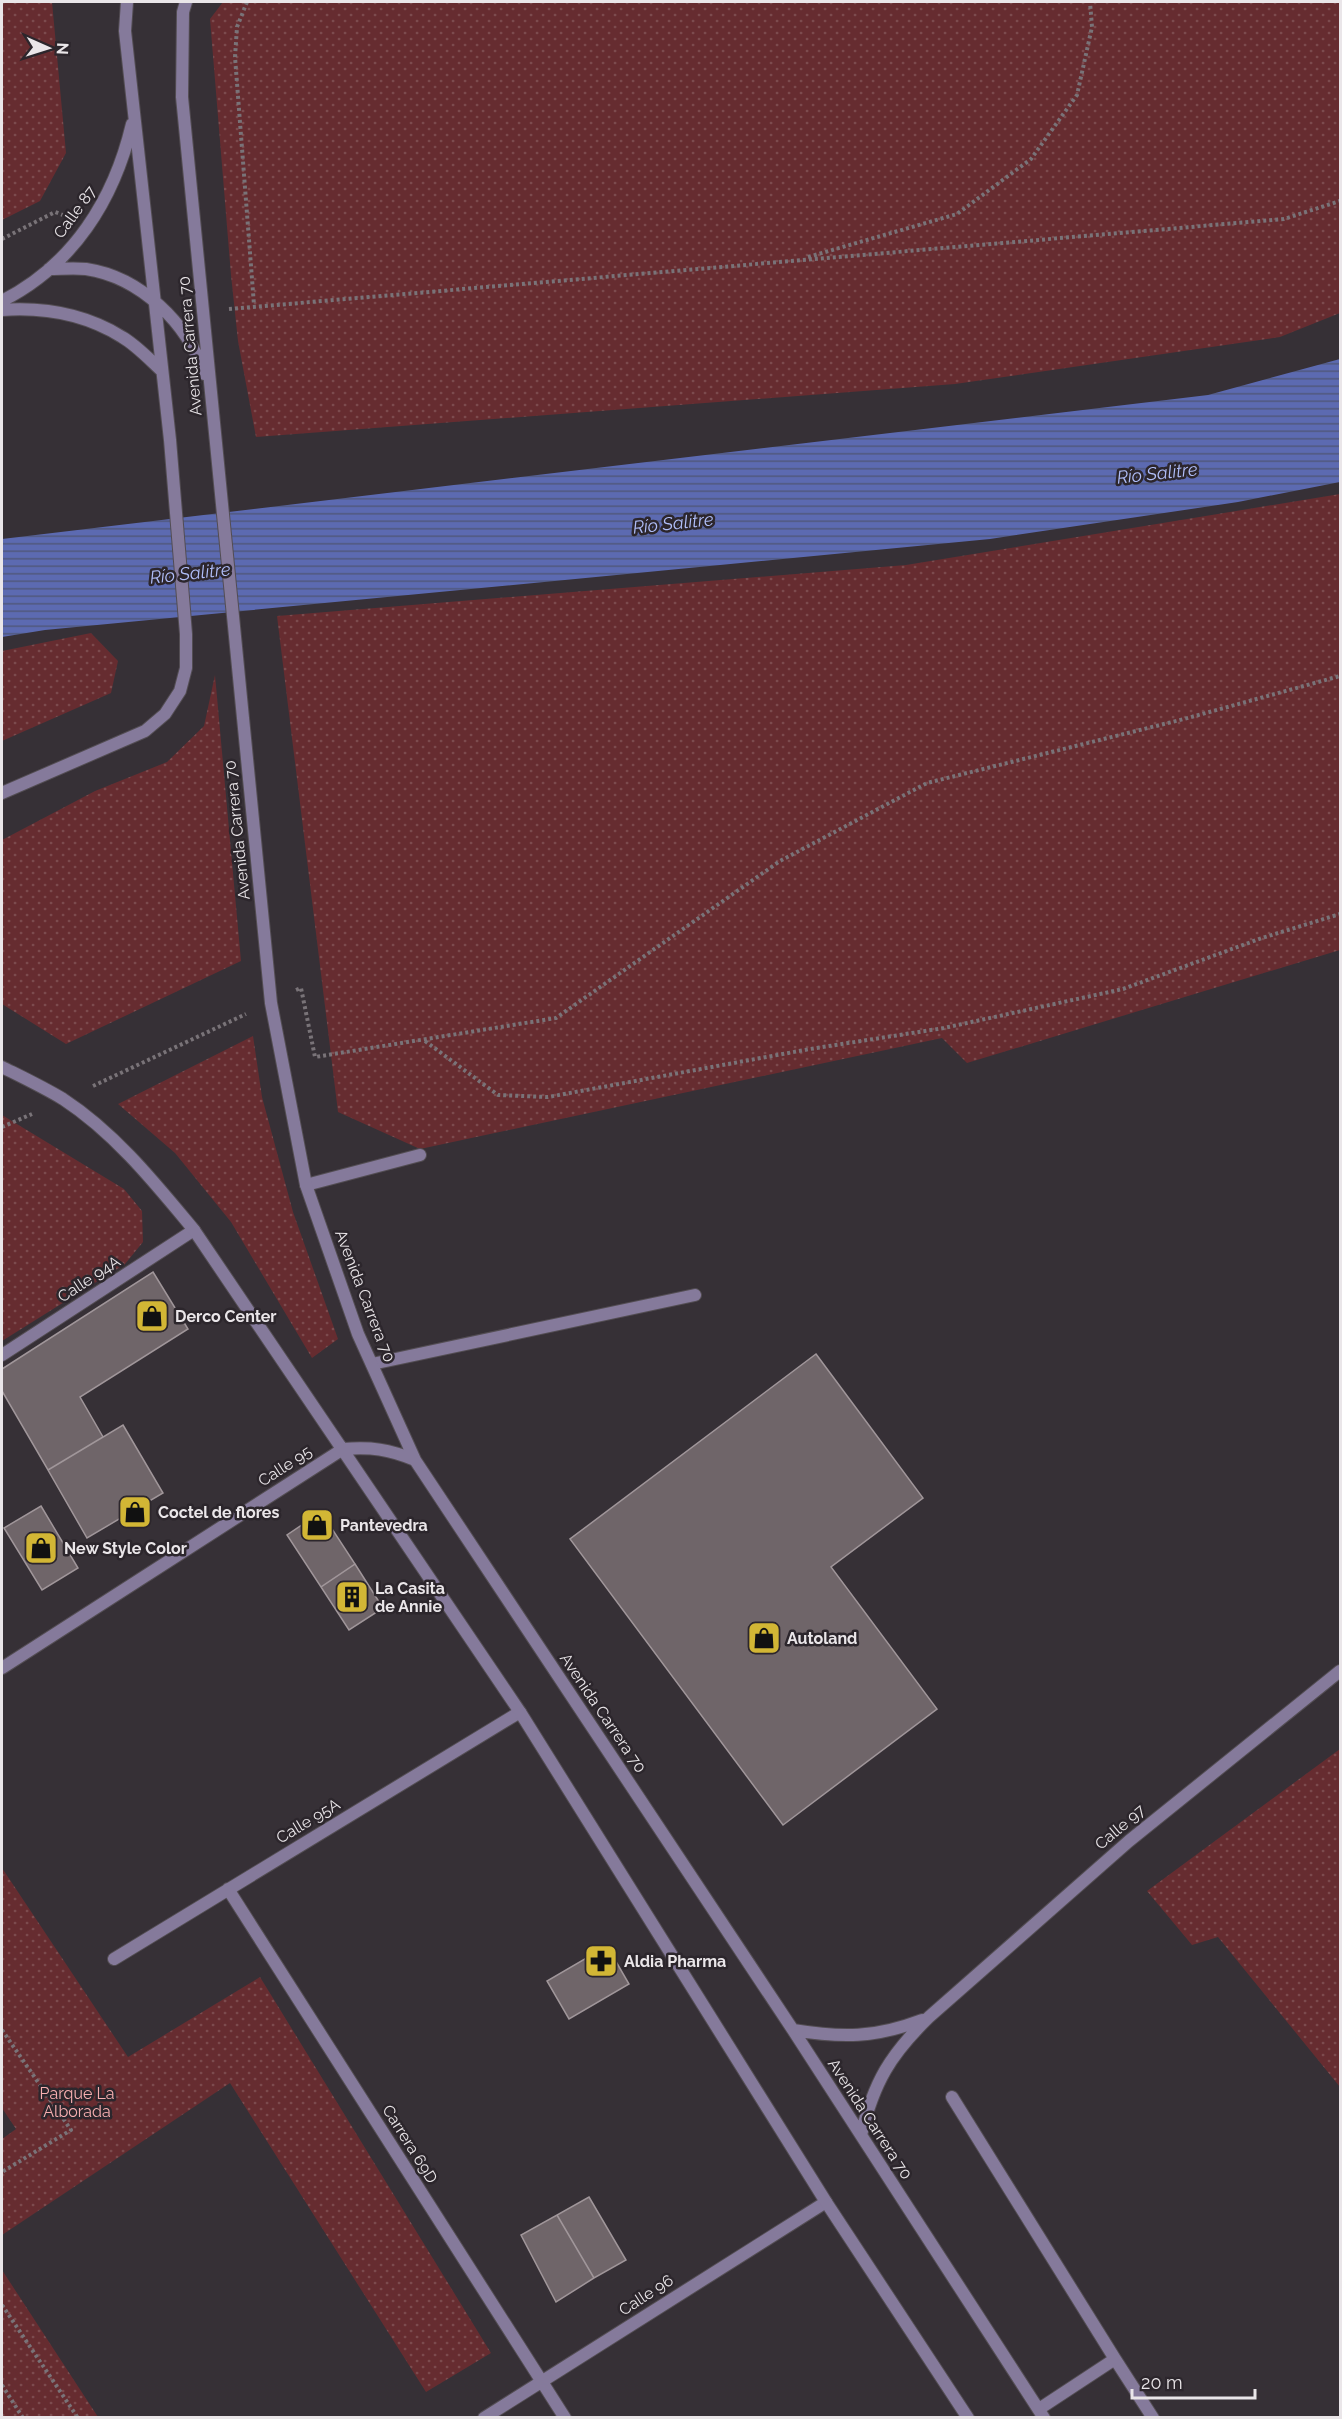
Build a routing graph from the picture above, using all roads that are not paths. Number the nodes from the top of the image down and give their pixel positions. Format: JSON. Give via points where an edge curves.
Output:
{"nodes":[{"id":1,"x":126,"y":2,"type":"edge"},
{"id":2,"x":186,"y":2,"type":"edge"},
{"id":3,"x":135,"y":114,"type":"junction"},
{"id":4,"x":49,"y":269,"type":"junction"},
{"id":5,"x":2,"y":300,"type":"edge"},
{"id":6,"x":155,"y":301,"type":"junction"},
{"id":7,"x":2,"y":310,"type":"edge"},
{"id":8,"x":161,"y":370,"type":"junction"},
{"id":9,"x":211,"y":396,"type":"junction"},
{"id":10,"x":2,"y":793,"type":"edge"},
{"id":11,"x":2,"y":1066,"type":"edge"},
{"id":12,"x":420,"y":1155,"type":"dead end"},
{"id":13,"x":306,"y":1185,"type":"junction"},
{"id":14,"x":194,"y":1230,"type":"junction"},
{"id":15,"x":695,"y":1295,"type":"dead end"},
{"id":16,"x":2,"y":1355,"type":"edge"},
{"id":17,"x":372,"y":1364,"type":"junction"},
{"id":18,"x":343,"y":1449,"type":"junction"},
{"id":19,"x":415,"y":1460,"type":"junction"},
{"id":20,"x":2,"y":1668,"type":"edge"},
{"id":21,"x":1341,"y":1671,"type":"edge"},
{"id":22,"x":520,"y":1712,"type":"junction"},
{"id":23,"x":228,"y":1889,"type":"junction"},
{"id":24,"x":114,"y":1959,"type":"dead end"},
{"id":25,"x":928,"y":2017,"type":"junction"},
{"id":26,"x":793,"y":2030,"type":"junction"},
{"id":27,"x":952,"y":2097,"type":"dead end"},
{"id":28,"x":861,"y":2135,"type":"junction"},
{"id":29,"x":826,"y":2202,"type":"junction"},
{"id":30,"x":1115,"y":2360,"type":"junction"},
{"id":31,"x":541,"y":2382,"type":"junction"},
{"id":32,"x":1042,"y":2413,"type":"edge"},
{"id":33,"x":484,"y":2418,"type":"edge"},
{"id":34,"x":565,"y":2418,"type":"edge"},
{"id":35,"x":968,"y":2418,"type":"edge"},
{"id":36,"x":1153,"y":2418,"type":"edge"}],
"edges":[{"from":1,"to":3,"type":"street","name":"Avenida Carrera 70","via":[[125,31]]},
{"from":2,"to":9,"type":"street","name":"Avenida Carrera 70","via":[[182,97]]},
{"from":3,"to":4,"type":"street","name":"Calle 87","via":[[111,190],[90,225]]},
{"from":3,"to":6,"type":"street","name":"Avenida Carrera 70"},
{"from":4,"to":5,"type":"street","name":"Calle 87"},
{"from":4,"to":6,"type":"street","via":[[95,272],[122,281]]},
{"from":6,"to":8,"type":"street","name":"Avenida Carrera 70"},
{"from":6,"to":9,"type":"street","via":[[181,328],[200,360]]},
{"from":7,"to":8,"type":"street","via":[[30,309],[79,316],[124,337]]},
{"from":8,"to":10,"type":"street","name":"Avenida Carrera 70","via":[[186,634],[180,691],[165,714],[145,731]]},
{"from":9,"to":13,"type":"street","name":"Avenida Carrera 70","via":[[271,1003]]},
{"from":11,"to":14,"type":"street","via":[[63,1100],[106,1134],[145,1171]]},
{"from":12,"to":13,"type":"street"},
{"from":13,"to":17,"type":"street","name":"Avenida Carrera 70"},
{"from":14,"to":16,"type":"street","name":"Calle 94A"},
{"from":14,"to":18,"type":"street"},
{"from":15,"to":17,"type":"street"},
{"from":17,"to":19,"type":"street","name":"Avenida Carrera 70"},
{"from":18,"to":19,"type":"street","via":[[392,1450]]},
{"from":18,"to":20,"type":"street","name":"Calle 95"},
{"from":18,"to":22,"type":"street"},
{"from":19,"to":26,"type":"street","name":"Avenida Carrera 70"},
{"from":21,"to":25,"type":"street","name":"Calle 97","via":[[1129,1841]]},
{"from":22,"to":23,"type":"street","name":"Calle 95A"},
{"from":22,"to":29,"type":"street"},
{"from":23,"to":24,"type":"street","name":"Calle 95A"},
{"from":23,"to":31,"type":"street","name":"Carrera 69D"},
{"from":25,"to":26,"type":"street","name":"Calle 97","via":[[896,2030],[862,2036],[827,2036]]},
{"from":25,"to":28,"type":"street","name":"Calle 97","via":[[884,2070],[869,2101]]},
{"from":26,"to":28,"type":"street","name":"Avenida Carrera 70"},
{"from":27,"to":30,"type":"street"},
{"from":28,"to":32,"type":"street","name":"Avenida Carrera 70"},
{"from":29,"to":31,"type":"street","name":"Calle 96"},
{"from":29,"to":35,"type":"street"},
{"from":30,"to":32,"type":"street"},
{"from":30,"to":36,"type":"street"},
{"from":31,"to":33,"type":"street","name":"Calle 96"},
{"from":31,"to":34,"type":"street","name":"Carrera 69D"}]}
